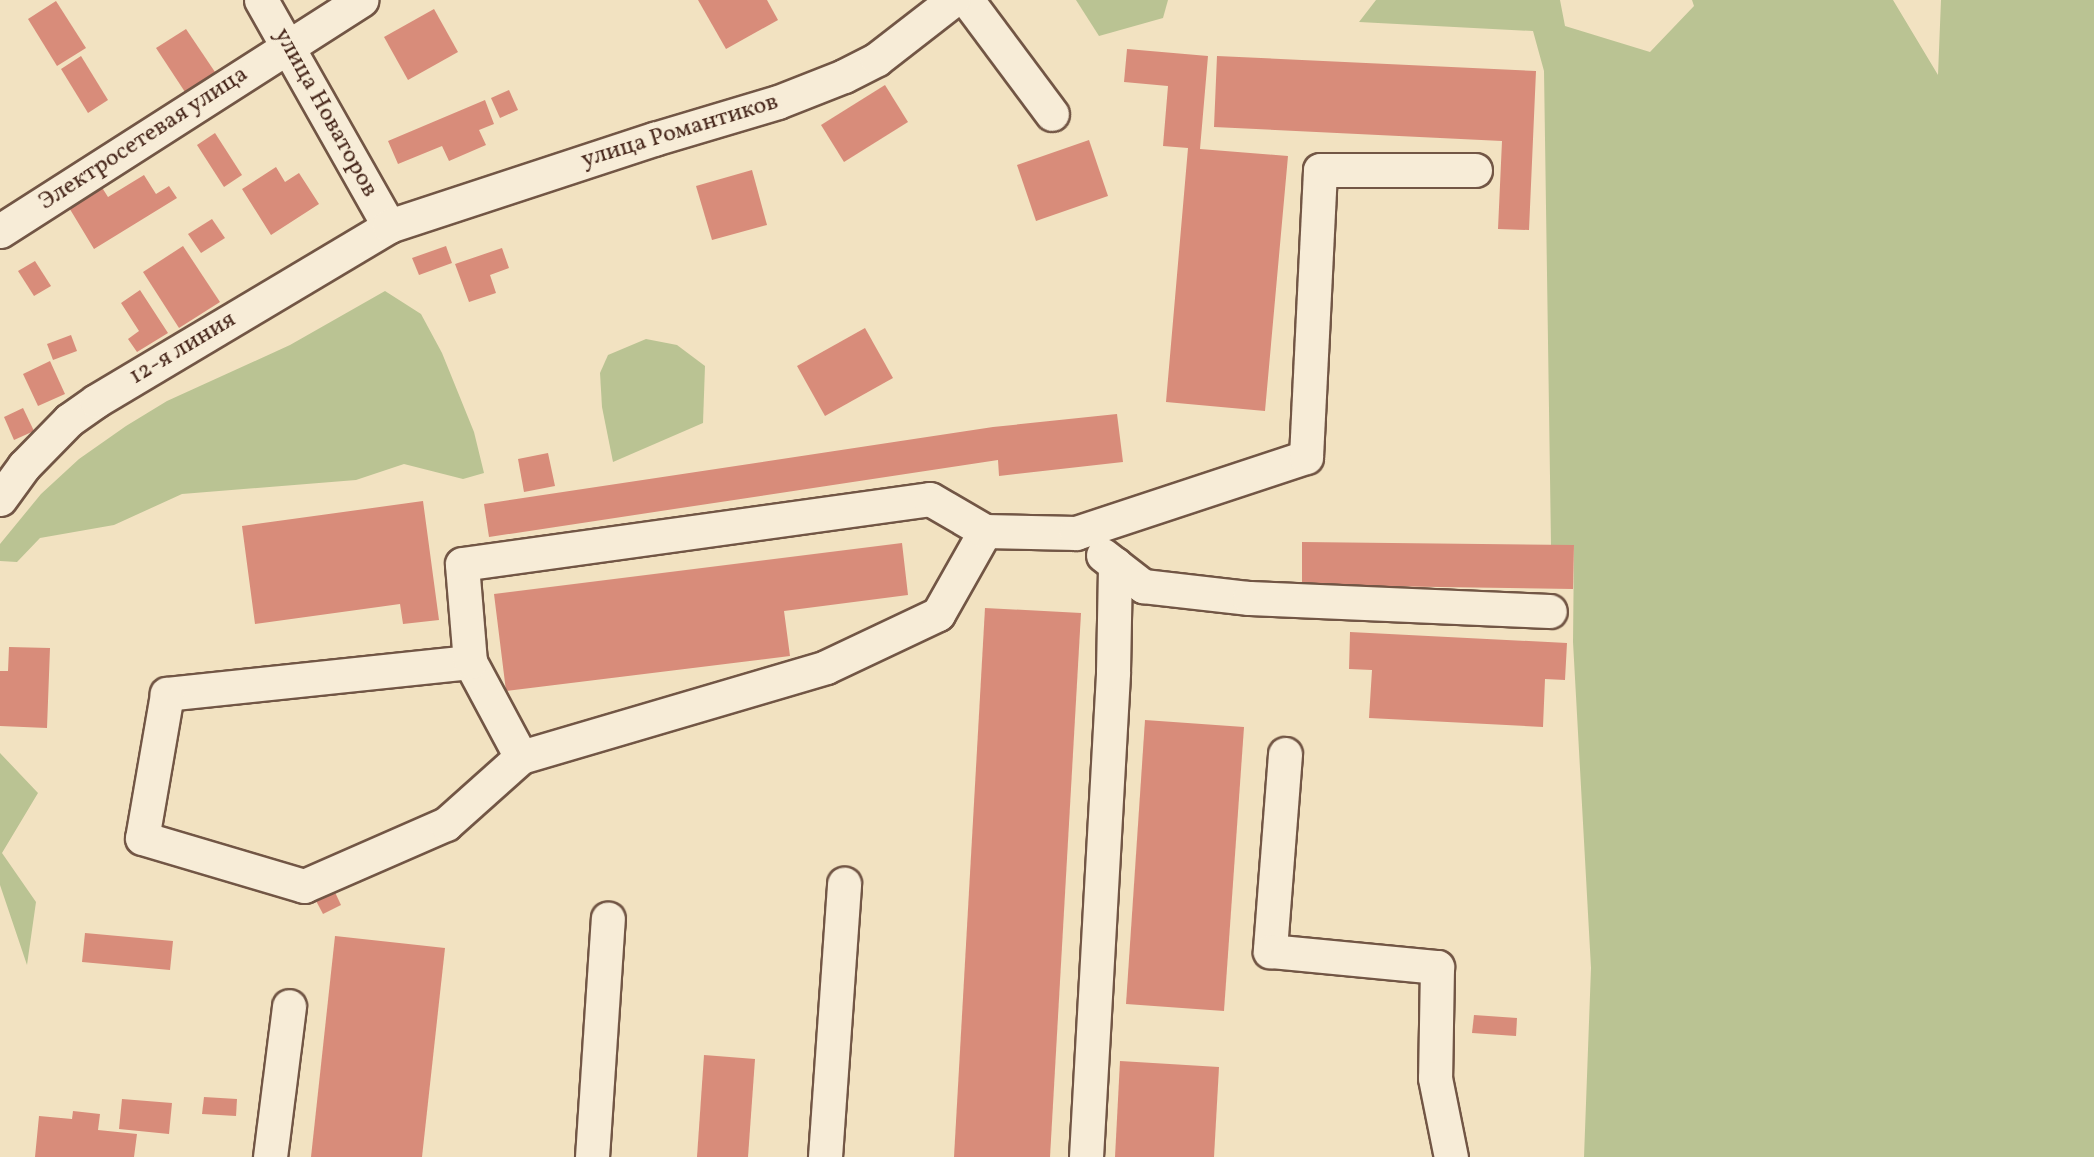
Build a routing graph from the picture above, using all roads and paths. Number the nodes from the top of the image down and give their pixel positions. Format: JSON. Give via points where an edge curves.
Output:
{"nodes":[{"id":1,"x":261,"y":0,"type":"edge"},
{"id":2,"x":361,"y":0,"type":"edge"},
{"id":3,"x":953,"y":0,"type":"edge"},
{"id":4,"x":967,"y":0,"type":"edge"},
{"id":5,"x":289,"y":47,"type":"junction"},
{"id":6,"x":1052,"y":114,"type":"dead end"},
{"id":7,"x":1475,"y":170,"type":"dead end"},
{"id":8,"x":389,"y":226,"type":"junction"},
{"id":9,"x":0,"y":231,"type":"edge"},
{"id":10,"x":0,"y":499,"type":"edge"},
{"id":11,"x":985,"y":531,"type":"junction"},
{"id":12,"x":1076,"y":533,"type":"junction"},
{"id":13,"x":1115,"y":564,"type":"junction"},
{"id":14,"x":1550,"y":611,"type":"dead end"},
{"id":15,"x":470,"y":662,"type":"junction"},
{"id":16,"x":1285,"y":754,"type":"dead end"},
{"id":17,"x":521,"y":757,"type":"junction"},
{"id":18,"x":844,"y":884,"type":"dead end"},
{"id":19,"x":608,"y":920,"type":"dead end"},
{"id":20,"x":289,"y":1006,"type":"dead end"},
{"id":21,"x":270,"y":1157,"type":"edge"},
{"id":22,"x":592,"y":1157,"type":"edge"},
{"id":23,"x":825,"y":1157,"type":"edge"},
{"id":24,"x":1086,"y":1157,"type":"edge"},
{"id":25,"x":1451,"y":1157,"type":"edge"}],
"edges":[{"from":1,"to":5,"type":"street","name":"улица Новаторов"},
{"from":2,"to":5,"type":"street","name":"Электросетевая улица"},
{"from":3,"to":8,"type":"street","name":"улица Романтиков","via":[[877,59],[844,76],[778,102]]},
{"from":4,"to":6,"type":"street"},
{"from":5,"to":8,"type":"street","name":"улица Новаторов"},
{"from":5,"to":9,"type":"street","name":"Электросетевая улица"},
{"from":7,"to":12,"type":"street","via":[[1320,170],[1306,457]]},
{"from":8,"to":10,"type":"street","name":"12-я линия","via":[[96,401],[61,428],[24,466]]},
{"from":11,"to":12,"type":"street"},
{"from":11,"to":15,"type":"street","via":[[930,499],[462,564]]},
{"from":11,"to":17,"type":"street","via":[[938,614],[826,667]]},
{"from":12,"to":13,"type":"street"},
{"from":13,"to":14,"type":"street","via":[[1143,586],[1249,598]]},
{"from":13,"to":24,"type":"street","via":[[1113,672]]},
{"from":15,"to":17,"type":"street"},
{"from":15,"to":17,"type":"street","via":[[167,694],[142,838],[304,886],[446,824]]},
{"from":16,"to":25,"type":"street","via":[[1270,951],[1437,967],[1435,1078]]},
{"from":18,"to":23,"type":"street"},
{"from":19,"to":22,"type":"street"},
{"from":20,"to":21,"type":"street"}]}
